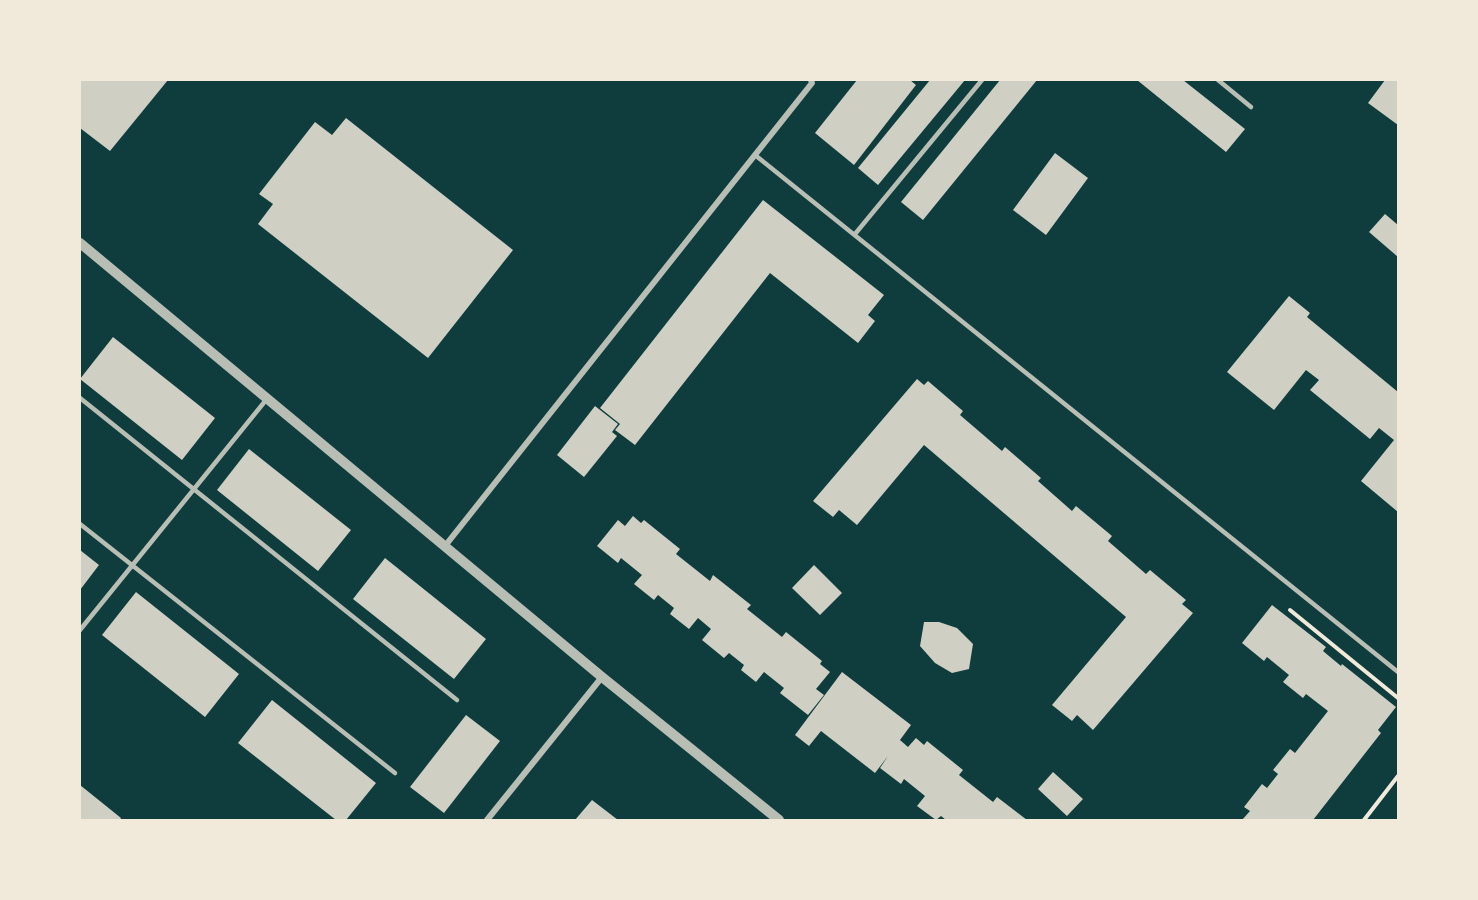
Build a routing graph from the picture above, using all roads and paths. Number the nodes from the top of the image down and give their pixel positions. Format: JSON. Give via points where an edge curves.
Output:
{"nodes":[{"id":1,"x":820,"y":80,"type":"edge"},
{"id":2,"x":982,"y":80,"type":"edge"},
{"id":3,"x":1218,"y":80,"type":"edge"},
{"id":4,"x":811,"y":81,"type":"edge"},
{"id":5,"x":1251,"y":107,"type":"dead end"},
{"id":6,"x":755,"y":155,"type":"junction"},
{"id":7,"x":855,"y":234,"type":"junction"},
{"id":8,"x":80,"y":243,"type":"edge"},
{"id":9,"x":80,"y":398,"type":"edge"},
{"id":10,"x":268,"y":398,"type":"junction"},
{"id":11,"x":194,"y":490,"type":"junction"},
{"id":12,"x":80,"y":524,"type":"edge"},
{"id":13,"x":445,"y":546,"type":"junction"},
{"id":14,"x":132,"y":565,"type":"junction"},
{"id":15,"x":1290,"y":610,"type":"dead end"},
{"id":16,"x":80,"y":630,"type":"edge"},
{"id":17,"x":1398,"y":672,"type":"edge"},
{"id":18,"x":602,"y":677,"type":"junction"},
{"id":19,"x":1398,"y":698,"type":"edge"},
{"id":20,"x":457,"y":700,"type":"dead end"},
{"id":21,"x":394,"y":773,"type":"dead end"},
{"id":22,"x":1398,"y":776,"type":"edge"},
{"id":23,"x":487,"y":820,"type":"edge"},
{"id":24,"x":779,"y":820,"type":"edge"},
{"id":25,"x":1364,"y":820,"type":"edge"}],
"edges":[{"from":1,"to":4,"type":"lane"},
{"from":2,"to":7,"type":"lane"},
{"from":3,"to":5,"type":"lane"},
{"from":4,"to":6,"type":"street"},
{"from":6,"to":7,"type":"lane"},
{"from":6,"to":13,"type":"street"},
{"from":7,"to":17,"type":"lane"},
{"from":8,"to":10,"type":"street"},
{"from":9,"to":11,"type":"lane"},
{"from":10,"to":11,"type":"lane"},
{"from":10,"to":13,"type":"street"},
{"from":11,"to":14,"type":"lane"},
{"from":11,"to":20,"type":"lane"},
{"from":12,"to":14,"type":"lane"},
{"from":13,"to":18,"type":"street"},
{"from":14,"to":16,"type":"lane"},
{"from":14,"to":21,"type":"lane"},
{"from":15,"to":19,"type":"path"},
{"from":18,"to":23,"type":"street"},
{"from":18,"to":24,"type":"street"},
{"from":22,"to":25,"type":"path"}]}
